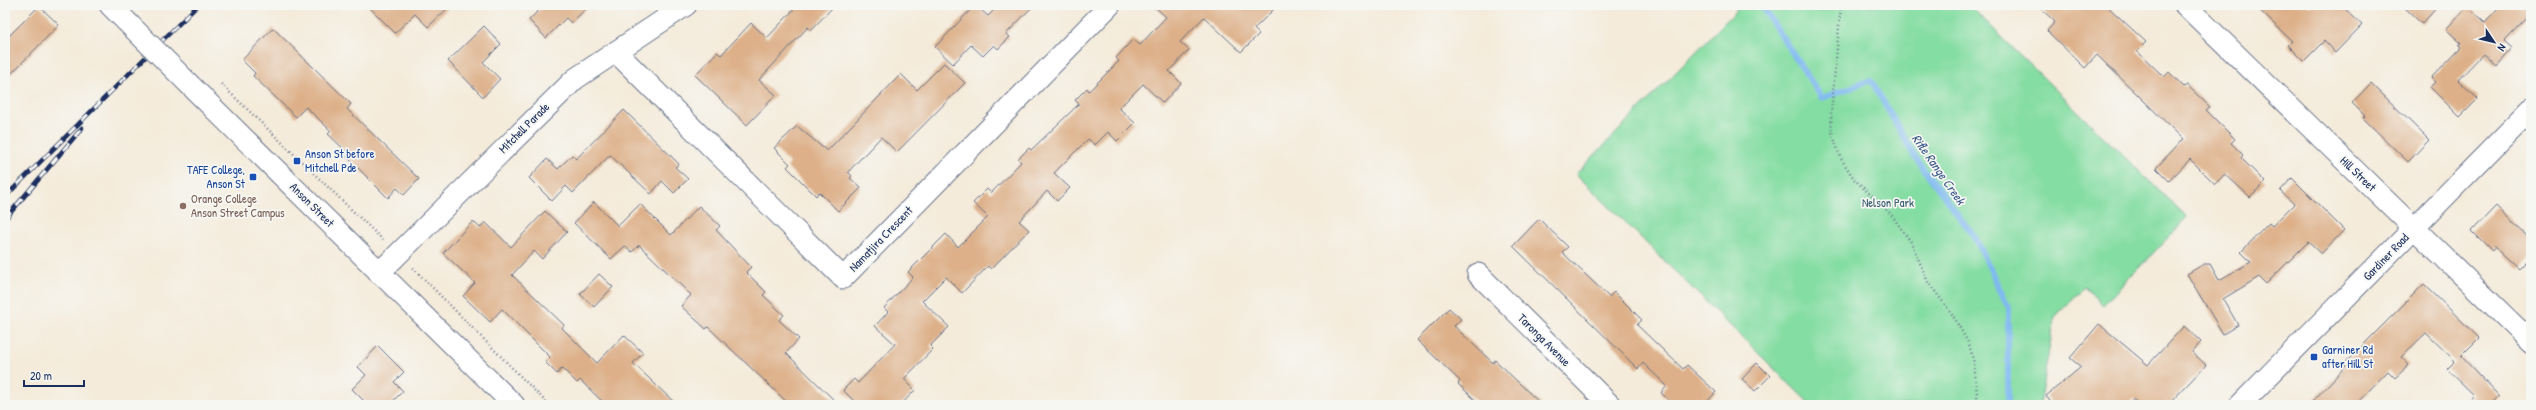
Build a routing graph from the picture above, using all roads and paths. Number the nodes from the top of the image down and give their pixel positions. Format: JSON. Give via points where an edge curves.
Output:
{"nodes":[{"id":1,"x":110,"y":5,"type":"edge"},
{"id":2,"x":686,"y":5,"type":"edge"},
{"id":3,"x":1110,"y":5,"type":"edge"},
{"id":4,"x":1841,"y":5,"type":"edge"},
{"id":5,"x":2185,"y":5,"type":"edge"},
{"id":6,"x":616,"y":52,"type":"junction"},
{"id":7,"x":220,"y":83,"type":"dead end"},
{"id":8,"x":2531,"y":109,"type":"edge"},
{"id":9,"x":2414,"y":228,"type":"junction"},
{"id":10,"x":398,"y":254,"type":"junction"},
{"id":11,"x":379,"y":273,"type":"junction"},
{"id":12,"x":1478,"y":274,"type":"dead end"},
{"id":13,"x":2531,"y":342,"type":"edge"},
{"id":14,"x":514,"y":405,"type":"edge"},
{"id":15,"x":549,"y":405,"type":"edge"},
{"id":16,"x":1610,"y":405,"type":"edge"},
{"id":17,"x":1978,"y":405,"type":"edge"},
{"id":18,"x":2240,"y":405,"type":"edge"}],
"edges":[{"from":1,"to":11,"type":"street","name":"Anson Street","bridge":true},
{"from":2,"to":6,"type":"street","name":"Mitchell Parade"},
{"from":3,"to":6,"type":"street","name":"Namatjira Crescent","via":[[843,278]]},
{"from":4,"to":17,"type":"path","via":[[1831,113],[1832,132],[1840,157],[1854,179],[1890,213],[1910,242],[1928,282],[1952,314],[1969,344],[1974,363]]},
{"from":5,"to":9,"type":"street","name":"Hill Street"},
{"from":6,"to":10,"type":"street","name":"Mitchell Parade","via":[[575,79]]},
{"from":7,"to":10,"type":"path"},
{"from":8,"to":9,"type":"street","name":"Gardiner Road"},
{"from":9,"to":13,"type":"street","name":"Hill Street"},
{"from":9,"to":18,"type":"street","name":"Gardiner Road"},
{"from":10,"to":11,"type":"street","name":"Mitchell Parade"},
{"from":10,"to":15,"type":"path"},
{"from":11,"to":14,"type":"street","name":"Anson Street"},
{"from":12,"to":16,"type":"street","name":"Taronga Avenue"}]}
